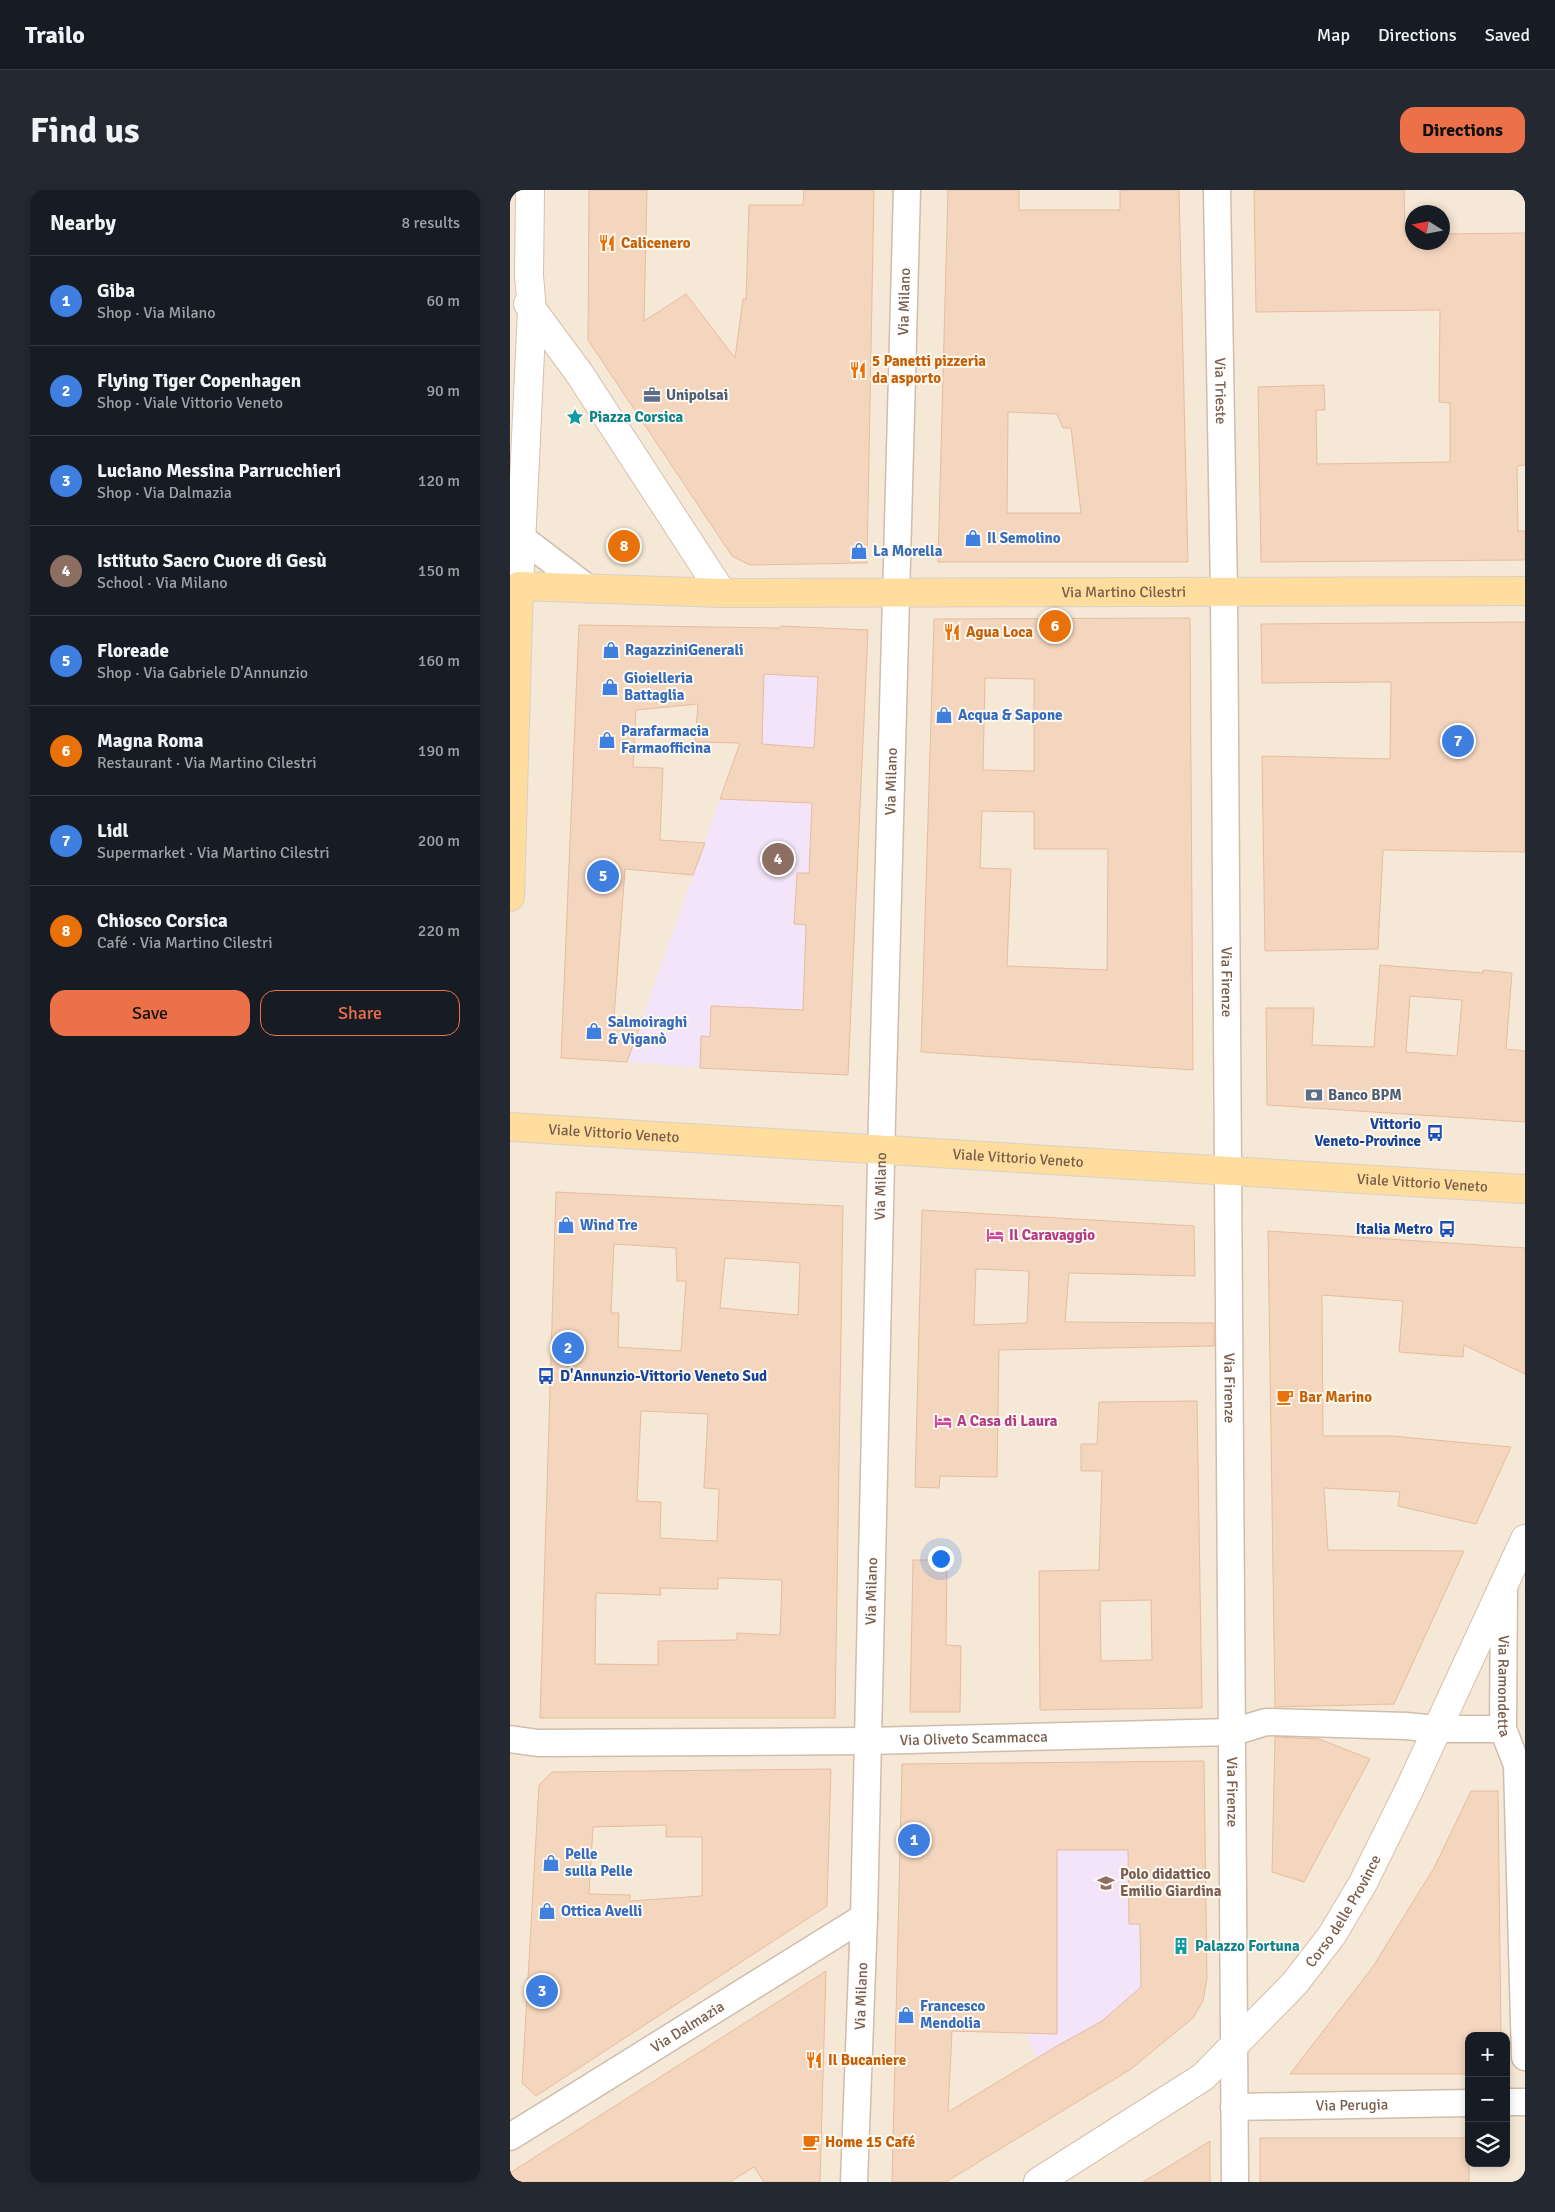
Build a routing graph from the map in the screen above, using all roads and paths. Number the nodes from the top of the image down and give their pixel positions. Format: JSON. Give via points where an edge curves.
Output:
{"nodes":[{"id":1,"x":530,"y":190,"type":"edge"},
{"id":2,"x":907,"y":190,"type":"edge"},
{"id":3,"x":1217,"y":190,"type":"edge"},
{"id":4,"x":520,"y":219,"type":"edge"},
{"id":5,"x":510,"y":272,"type":"edge"},
{"id":6,"x":532,"y":310,"type":"junction"},
{"id":7,"x":515,"y":533,"type":"edge"},
{"id":8,"x":519,"y":586,"type":"junction"},
{"id":9,"x":589,"y":589,"type":"junction"},
{"id":10,"x":1525,"y":591,"type":"edge"},
{"id":11,"x":897,"y":592,"type":"junction"},
{"id":12,"x":1224,"y":592,"type":"junction"},
{"id":13,"x":722,"y":593,"type":"junction"},
{"id":14,"x":512,"y":792,"type":"edge"},
{"id":15,"x":510,"y":897,"type":"edge"},
{"id":16,"x":510,"y":1127,"type":"edge"},
{"id":17,"x":882,"y":1150,"type":"junction"},
{"id":18,"x":1228,"y":1172,"type":"junction"},
{"id":19,"x":1525,"y":1189,"type":"edge"},
{"id":20,"x":1525,"y":1540,"type":"edge"},
{"id":21,"x":1504,"y":1584,"type":"junction"},
{"id":22,"x":1436,"y":1729,"type":"junction"},
{"id":23,"x":1503,"y":1730,"type":"junction"},
{"id":24,"x":1233,"y":1732,"type":"junction"},
{"id":25,"x":510,"y":1739,"type":"edge"},
{"id":26,"x":868,"y":1741,"type":"junction"},
{"id":27,"x":864,"y":1917,"type":"junction"},
{"id":28,"x":1235,"y":2045,"type":"junction"},
{"id":29,"x":1525,"y":2056,"type":"edge"},
{"id":30,"x":1510,"y":2102,"type":"edge"},
{"id":31,"x":1525,"y":2102,"type":"edge"},
{"id":32,"x":1465,"y":2103,"type":"edge"},
{"id":33,"x":1234,"y":2107,"type":"junction"},
{"id":34,"x":510,"y":2137,"type":"edge"},
{"id":35,"x":854,"y":2182,"type":"edge"},
{"id":36,"x":1038,"y":2182,"type":"edge"},
{"id":37,"x":1235,"y":2182,"type":"edge"}],
"edges":[{"from":1,"to":4,"type":"main road"},
{"from":2,"to":11,"type":"street","name":"Via Milano"},
{"from":3,"to":12,"type":"street","name":"Via Trieste"},
{"from":4,"to":6,"type":"main road"},
{"from":5,"to":6,"type":"main road"},
{"from":6,"to":7,"type":"main road"},
{"from":6,"to":13,"type":"main road","via":[[579,373]]},
{"from":7,"to":8,"type":"main road"},
{"from":7,"to":9,"type":"street"},
{"from":8,"to":9,"type":"main road","name":"Via Martino Cilestri"},
{"from":8,"to":14,"type":"main road"},
{"from":9,"to":13,"type":"main road","name":"Via Martino Cilestri"},
{"from":10,"to":12,"type":"main road","name":"Via Martino Cilestri"},
{"from":11,"to":12,"type":"main road","name":"Via Martino Cilestri"},
{"from":11,"to":13,"type":"main road","name":"Via Martino Cilestri"},
{"from":11,"to":17,"type":"street","name":"Via Milano"},
{"from":12,"to":18,"type":"street","name":"Via Firenze"},
{"from":14,"to":15,"type":"main road"},
{"from":16,"to":17,"type":"main road","name":"Viale Vittorio Veneto"},
{"from":17,"to":18,"type":"main road","name":"Viale Vittorio Veneto"},
{"from":17,"to":26,"type":"street","name":"Via Milano"},
{"from":18,"to":19,"type":"main road","name":"Viale Vittorio Veneto"},
{"from":18,"to":24,"type":"street","name":"Via Firenze"},
{"from":20,"to":21,"type":"main road","name":"Corso delle Province"},
{"from":21,"to":22,"type":"main road","name":"Corso delle Province"},
{"from":21,"to":23,"type":"street","name":"Via Ramondetta"},
{"from":22,"to":23,"type":"street","name":"Via Oliveto Scammacca"},
{"from":22,"to":24,"type":"street","name":"Via Oliveto Scammacca","via":[[1266,1722]]},
{"from":22,"to":28,"type":"main road","name":"Corso delle Province","via":[[1363,1883],[1332,1935],[1295,1984]]},
{"from":23,"to":29,"type":"street","name":"Via Ramondetta","via":[[1517,1765]]},
{"from":24,"to":26,"type":"street","name":"Via Oliveto Scammacca"},
{"from":24,"to":28,"type":"street","name":"Via Firenze"},
{"from":25,"to":26,"type":"street","name":"Via Oliveto Scammacca","via":[[538,1743]]},
{"from":26,"to":27,"type":"street","name":"Via Milano"},
{"from":27,"to":34,"type":"street","name":"Via Dalmazia"},
{"from":27,"to":35,"type":"street","name":"Via Milano"},
{"from":28,"to":33,"type":"street","name":"Via Firenze"},
{"from":28,"to":36,"type":"main road","name":"Corso delle Province","via":[[1203,2077]]},
{"from":30,"to":31,"type":"street"},
{"from":32,"to":33,"type":"street","name":"Via Perugia"},
{"from":33,"to":37,"type":"street","name":"Via Firenze"}]}
